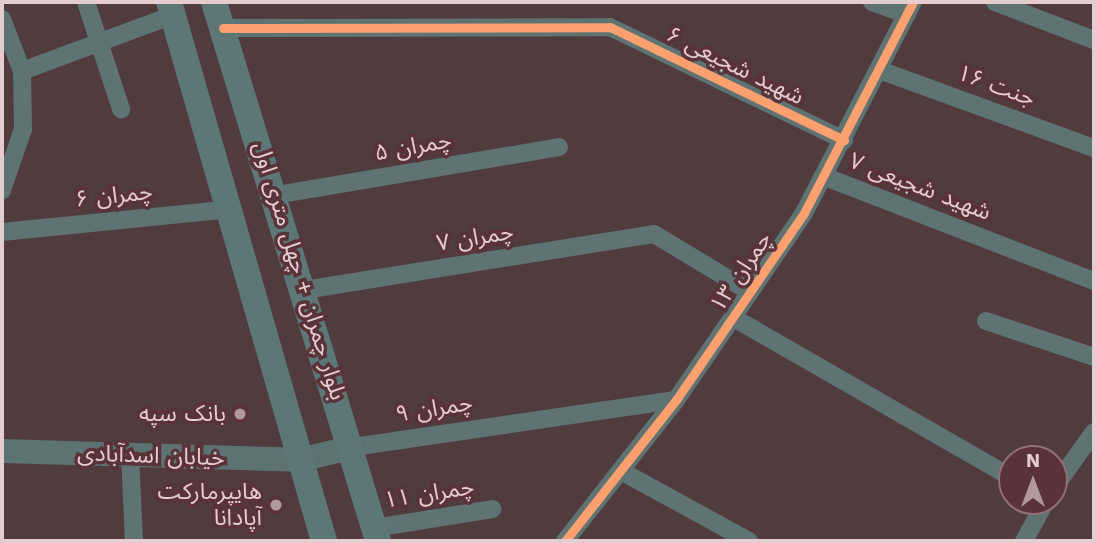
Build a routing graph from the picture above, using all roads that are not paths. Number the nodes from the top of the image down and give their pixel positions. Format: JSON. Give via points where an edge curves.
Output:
{"nodes":[{"id":1,"x":86,"y":2,"type":"edge"},
{"id":2,"x":214,"y":2,"type":"edge"},
{"id":3,"x":872,"y":2,"type":"edge"},
{"id":4,"x":995,"y":2,"type":"edge"},
{"id":5,"x":910,"y":8,"type":"edge"},
{"id":6,"x":171,"y":9,"type":"edge"},
{"id":7,"x":2,"y":19,"type":"edge"},
{"id":8,"x":222,"y":28,"type":"junction"},
{"id":9,"x":1094,"y":40,"type":"edge"},
{"id":10,"x":99,"y":45,"type":"junction"},
{"id":11,"x":22,"y":71,"type":"junction"},
{"id":12,"x":882,"y":71,"type":"junction"},
{"id":13,"x":121,"y":108,"type":"dead end"},
{"id":14,"x":844,"y":140,"type":"junction"},
{"id":15,"x":559,"y":147,"type":"dead end"},
{"id":16,"x":1094,"y":148,"type":"edge"},
{"id":17,"x":823,"y":176,"type":"junction"},
{"id":18,"x":2,"y":190,"type":"edge"},
{"id":19,"x":276,"y":195,"type":"junction"},
{"id":20,"x":231,"y":209,"type":"junction"},
{"id":21,"x":2,"y":232,"type":"edge"},
{"id":22,"x":1094,"y":281,"type":"edge"},
{"id":23,"x":304,"y":290,"type":"junction"},
{"id":24,"x":750,"y":292,"type":"junction"},
{"id":25,"x":734,"y":318,"type":"junction"},
{"id":26,"x":986,"y":321,"type":"dead end"},
{"id":27,"x":1094,"y":357,"type":"edge"},
{"id":28,"x":677,"y":400,"type":"junction"},
{"id":29,"x":1094,"y":432,"type":"edge"},
{"id":30,"x":353,"y":447,"type":"junction"},
{"id":31,"x":2,"y":451,"type":"edge"},
{"id":32,"x":1087,"y":453,"type":"edge"},
{"id":33,"x":130,"y":456,"type":"junction"},
{"id":34,"x":300,"y":460,"type":"junction"},
{"id":35,"x":621,"y":471,"type":"junction"},
{"id":36,"x":998,"y":471,"type":"edge"},
{"id":37,"x":1068,"y":473,"type":"edge"},
{"id":38,"x":492,"y":509,"type":"dead end"},
{"id":39,"x":1038,"y":515,"type":"edge"},
{"id":40,"x":376,"y":534,"type":"edge"},
{"id":41,"x":134,"y":541,"type":"edge"},
{"id":42,"x":324,"y":541,"type":"edge"},
{"id":43,"x":565,"y":541,"type":"edge"},
{"id":44,"x":748,"y":541,"type":"edge"},
{"id":45,"x":1024,"y":541,"type":"edge"}],
"edges":[{"from":1,"to":10,"type":"street"},
{"from":2,"to":8,"type":"main road","name":"بلوار چمران + چهل متری اول"},
{"from":3,"to":5,"type":"street"},
{"from":4,"to":9,"type":"street"},
{"from":5,"to":12,"type":"street","name":"چمران ۱۳"},
{"from":6,"to":10,"type":"street"},
{"from":6,"to":20,"type":"main road","name":"بلوار چمران + چهل متری اول"},
{"from":7,"to":11,"type":"street"},
{"from":8,"to":14,"type":"street","name":"شهید شجیعی ۶","via":[[610,27]]},
{"from":8,"to":19,"type":"main road","name":"بلوار چمران + چهل متری اول"},
{"from":10,"to":11,"type":"street"},
{"from":10,"to":13,"type":"street"},
{"from":11,"to":18,"type":"street","via":[[23,129]]},
{"from":12,"to":14,"type":"street","name":"چمران ۱۳"},
{"from":12,"to":16,"type":"street","name":"جنت ۱۶"},
{"from":14,"to":17,"type":"street","name":"چمران ۱۳"},
{"from":15,"to":19,"type":"street","name":"چمران ۵"},
{"from":17,"to":22,"type":"street","name":"شهید شجیعی ۷"},
{"from":17,"to":24,"type":"street","name":"چمران ۱۳"},
{"from":19,"to":23,"type":"main road","name":"بلوار چمران + چهل متری اول"},
{"from":20,"to":21,"type":"street","name":"چمران ۶"},
{"from":20,"to":34,"type":"main road","name":"بلوار چمران + چهل متری اول"},
{"from":23,"to":24,"type":"street","name":"چمران ۷","via":[[654,234]]},
{"from":23,"to":30,"type":"main road","name":"بلوار چمران + چهل متری اول"},
{"from":24,"to":25,"type":"street","name":"چمران ۱۳"},
{"from":25,"to":28,"type":"street","name":"چمران ۱۳"},
{"from":25,"to":36,"type":"street","via":[[884,411]]},
{"from":26,"to":27,"type":"street"},
{"from":28,"to":30,"type":"street","name":"چمران ۹"},
{"from":28,"to":35,"type":"street","name":"چمران ۱۳"},
{"from":29,"to":32,"type":"street"},
{"from":30,"to":34,"type":"main road","name":"خیابان اسدآبادی"},
{"from":30,"to":40,"type":"main road","name":"بلوار چمران + چهل متری اول"},
{"from":31,"to":33,"type":"main road","name":"خیابان اسدآبادی"},
{"from":32,"to":37,"type":"street"},
{"from":33,"to":34,"type":"main road","name":"خیابان اسدآبادی"},
{"from":33,"to":41,"type":"street"},
{"from":34,"to":42,"type":"main road","name":"بلوار چمران + چهل متری اول"},
{"from":35,"to":43,"type":"street","name":"چمران ۱۳"},
{"from":35,"to":44,"type":"street"},
{"from":38,"to":40,"type":"street","name":"چمران ۱۱"},
{"from":39,"to":45,"type":"street"}]}
